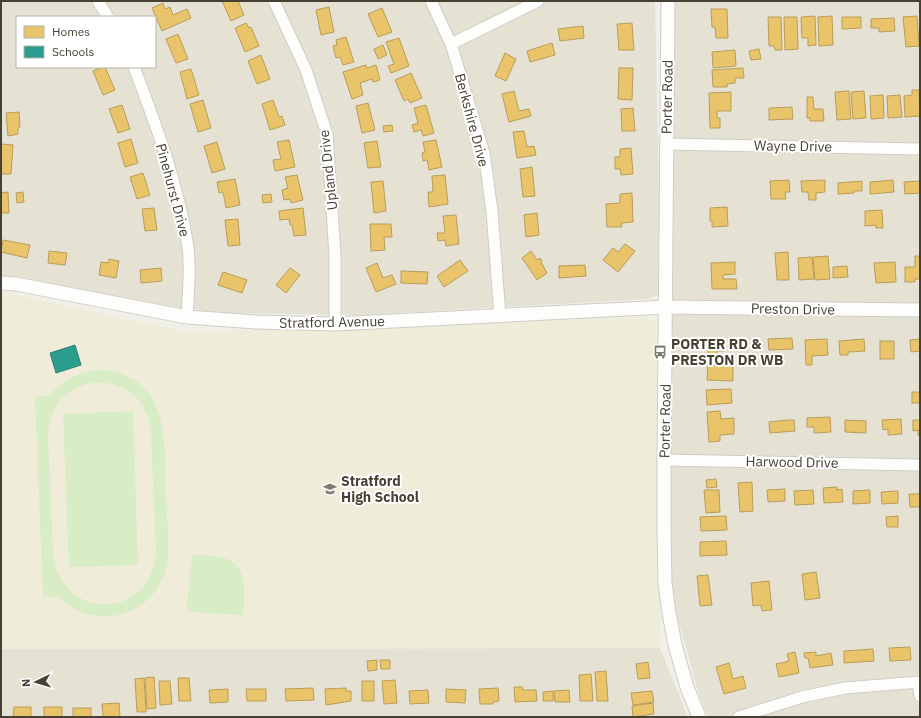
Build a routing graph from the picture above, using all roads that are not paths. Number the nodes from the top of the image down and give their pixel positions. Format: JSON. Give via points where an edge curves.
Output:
{"nodes":[{"id":1,"x":98,"y":1,"type":"edge"},
{"id":2,"x":274,"y":1,"type":"edge"},
{"id":3,"x":431,"y":1,"type":"edge"},
{"id":4,"x":538,"y":1,"type":"edge"},
{"id":5,"x":668,"y":1,"type":"edge"},
{"id":6,"x":107,"y":16,"type":"edge"},
{"id":7,"x":451,"y":44,"type":"junction"},
{"id":8,"x":134,"y":68,"type":"edge"},
{"id":9,"x":667,"y":144,"type":"junction"},
{"id":10,"x":920,"y":149,"type":"edge"},
{"id":11,"x":1,"y":283,"type":"edge"},
{"id":12,"x":666,"y":307,"type":"junction"},
{"id":13,"x":920,"y":310,"type":"edge"},
{"id":14,"x":500,"y":316,"type":"junction"},
{"id":15,"x":186,"y":317,"type":"junction"},
{"id":16,"x":335,"y":324,"type":"junction"},
{"id":17,"x":664,"y":460,"type":"junction"},
{"id":18,"x":920,"y":465,"type":"edge"},
{"id":19,"x":919,"y":683,"type":"edge"},
{"id":20,"x":920,"y":696,"type":"edge"},
{"id":21,"x":699,"y":717,"type":"edge"},
{"id":22,"x":739,"y":717,"type":"edge"}],
"edges":[{"from":1,"to":6,"type":"street"},
{"from":2,"to":16,"type":"street","name":"Upland Drive","via":[[306,70],[327,134],[335,255]]},
{"from":3,"to":7,"type":"street","name":"Berkshire Drive"},
{"from":4,"to":7,"type":"street"},
{"from":5,"to":9,"type":"street","name":"Porter Road"},
{"from":7,"to":14,"type":"street","name":"Berkshire Drive","via":[[484,153],[492,211]]},
{"from":8,"to":15,"type":"street","name":"Pinehurst Drive","via":[[155,123],[180,205],[188,248]]},
{"from":9,"to":10,"type":"street","name":"Wayne Drive"},
{"from":9,"to":12,"type":"street","name":"Porter Road"},
{"from":11,"to":15,"type":"street","name":"Stratford Avenue"},
{"from":12,"to":13,"type":"street","name":"Preston Drive"},
{"from":12,"to":14,"type":"street","name":"Stratford Avenue"},
{"from":12,"to":17,"type":"street","name":"Porter Road"},
{"from":14,"to":16,"type":"street","name":"Stratford Avenue"},
{"from":15,"to":16,"type":"street","name":"Stratford Avenue"},
{"from":17,"to":18,"type":"street","name":"Harwood Drive"},
{"from":17,"to":21,"type":"street","name":"Porter Road","via":[[665,583],[669,613],[687,687]]},
{"from":19,"to":20,"type":"street"},
{"from":19,"to":22,"type":"street","via":[[845,688],[802,697]]}]}
